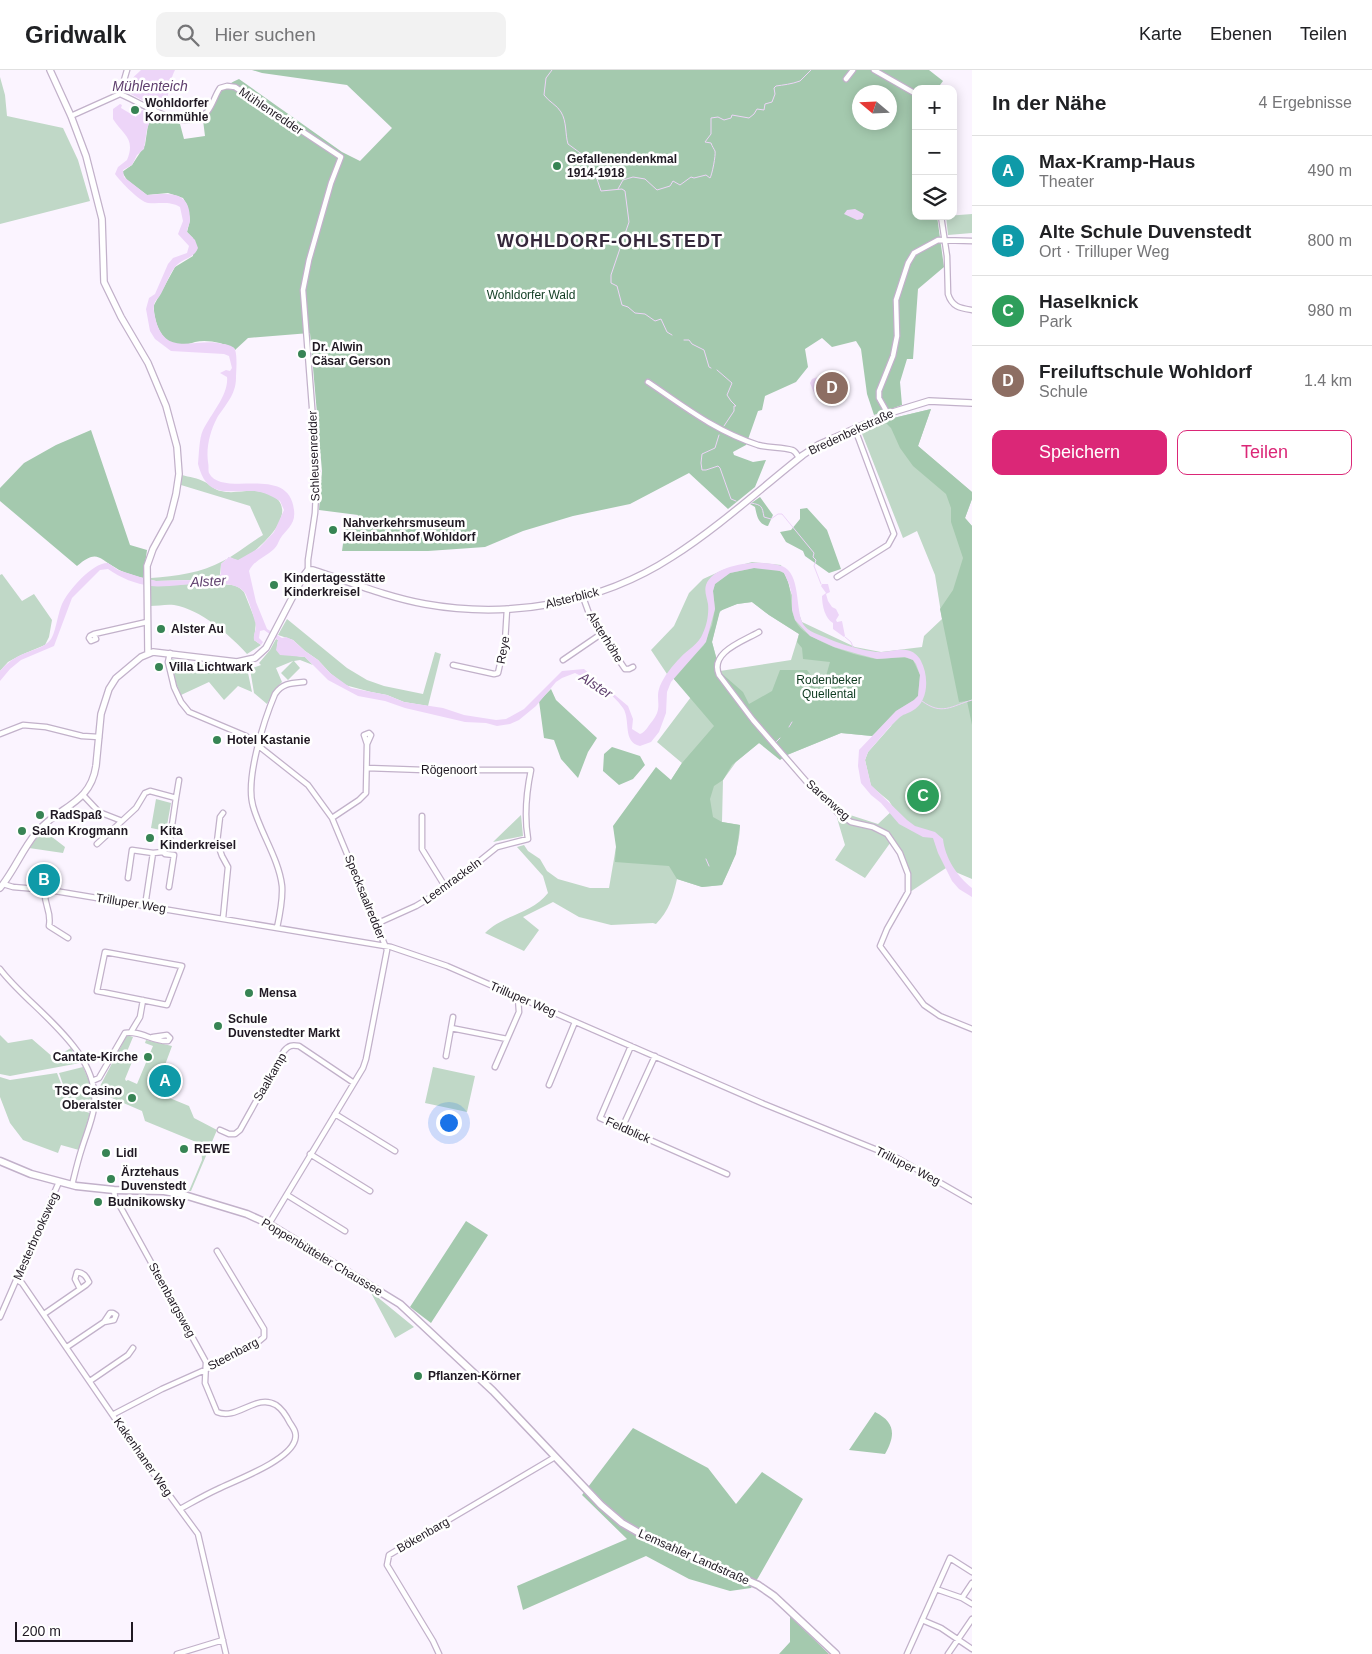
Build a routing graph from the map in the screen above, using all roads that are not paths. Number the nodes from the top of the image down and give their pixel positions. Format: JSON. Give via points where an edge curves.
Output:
{"nodes":[{"id":1,"x":50,"y":70,"type":"edge"},
{"id":2,"x":127,"y":70,"type":"edge"},
{"id":3,"x":853,"y":70,"type":"edge"},
{"id":4,"x":874,"y":70,"type":"edge"},
{"id":5,"x":846,"y":79,"type":"dead end"},
{"id":6,"x":912,"y":92,"type":"edge"},
{"id":7,"x":120,"y":94,"type":"junction"},
{"id":8,"x":71,"y":116,"type":"junction"},
{"id":9,"x":341,"y":157,"type":"joint"},
{"id":10,"x":942,"y":220,"type":"edge"},
{"id":11,"x":945,"y":240,"type":"junction"},
{"id":12,"x":972,"y":241,"type":"edge"},
{"id":13,"x":972,"y":310,"type":"edge"},
{"id":14,"x":648,"y":382,"type":"dead end"},
{"id":15,"x":972,"y":403,"type":"edge"},
{"id":16,"x":888,"y":414,"type":"junction"},
{"id":17,"x":855,"y":429,"type":"junction"},
{"id":18,"x":799,"y":458,"type":"junction"},
{"id":19,"x":308,"y":570,"type":"junction"},
{"id":20,"x":837,"y":576,"type":"dead end"},
{"id":21,"x":583,"y":597,"type":"junction"},
{"id":22,"x":507,"y":609,"type":"junction"},
{"id":23,"x":147,"y":622,"type":"junction"},
{"id":24,"x":759,"y":632,"type":"dead end"},
{"id":25,"x":94,"y":634,"type":"dead end"},
{"id":26,"x":601,"y":634,"type":"junction"},
{"id":27,"x":148,"y":653,"type":"junction"},
{"id":28,"x":170,"y":653,"type":"junction"},
{"id":29,"x":564,"y":660,"type":"dead end"},
{"id":30,"x":453,"y":665,"type":"dead end"},
{"id":31,"x":633,"y":667,"type":"dead end"},
{"id":32,"x":304,"y":682,"type":"dead end"},
{"id":33,"x":0,"y":734,"type":"edge"},
{"id":34,"x":99,"y":737,"type":"junction"},
{"id":35,"x":367,"y":744,"type":"dead end"},
{"id":36,"x":258,"y":746,"type":"junction"},
{"id":37,"x":367,"y":768,"type":"junction"},
{"id":38,"x":179,"y":780,"type":"dead end"},
{"id":39,"x":84,"y":795,"type":"junction"},
{"id":40,"x":176,"y":798,"type":"junction"},
{"id":41,"x":222,"y":813,"type":"dead end"},
{"id":42,"x":422,"y":816,"type":"dead end"},
{"id":43,"x":332,"y":818,"type":"junction"},
{"id":44,"x":122,"y":821,"type":"junction"},
{"id":45,"x":528,"y":839,"type":"joint"},
{"id":46,"x":97,"y":844,"type":"dead end"},
{"id":47,"x":163,"y":852,"type":"junction"},
{"id":48,"x":153,"y":853,"type":"junction"},
{"id":49,"x":128,"y":878,"type":"dead end"},
{"id":50,"x":2,"y":886,"type":"edge"},
{"id":51,"x":169,"y":887,"type":"dead end"},
{"id":52,"x":446,"y":888,"type":"junction"},
{"id":53,"x":45,"y":889,"type":"junction"},
{"id":54,"x":145,"y":906,"type":"junction"},
{"id":55,"x":223,"y":918,"type":"junction"},
{"id":56,"x":376,"y":924,"type":"junction"},
{"id":57,"x":277,"y":928,"type":"junction"},
{"id":58,"x":68,"y":938,"type":"dead end"},
{"id":59,"x":385,"y":946,"type":"junction"},
{"id":60,"x":0,"y":969,"type":"edge"},
{"id":61,"x":518,"y":998,"type":"junction"},
{"id":62,"x":143,"y":1000,"type":"junction"},
{"id":63,"x":453,"y":1017,"type":"dead end"},
{"id":64,"x":575,"y":1022,"type":"junction"},
{"id":65,"x":451,"y":1028,"type":"junction"},
{"id":66,"x":972,"y":1029,"type":"edge"},
{"id":67,"x":131,"y":1032,"type":"junction"},
{"id":68,"x":153,"y":1037,"type":"dead end"},
{"id":69,"x":507,"y":1039,"type":"junction"},
{"id":70,"x":631,"y":1046,"type":"junction"},
{"id":71,"x":446,"y":1056,"type":"dead end"},
{"id":72,"x":655,"y":1056,"type":"junction"},
{"id":73,"x":495,"y":1067,"type":"dead end"},
{"id":74,"x":92,"y":1081,"type":"junction"},
{"id":75,"x":354,"y":1083,"type":"junction"},
{"id":76,"x":549,"y":1085,"type":"dead end"},
{"id":77,"x":335,"y":1114,"type":"junction"},
{"id":78,"x":622,"y":1128,"type":"junction"},
{"id":79,"x":220,"y":1130,"type":"dead end"},
{"id":80,"x":395,"y":1151,"type":"dead end"},
{"id":81,"x":310,"y":1154,"type":"junction"},
{"id":82,"x":1,"y":1163,"type":"edge"},
{"id":83,"x":727,"y":1174,"type":"dead end"},
{"id":84,"x":59,"y":1182,"type":"junction"},
{"id":85,"x":72,"y":1185,"type":"junction"},
{"id":86,"x":114,"y":1190,"type":"junction"},
{"id":87,"x":370,"y":1191,"type":"dead end"},
{"id":88,"x":287,"y":1195,"type":"junction"},
{"id":89,"x":972,"y":1201,"type":"edge"},
{"id":90,"x":269,"y":1224,"type":"junction"},
{"id":91,"x":345,"y":1231,"type":"dead end"},
{"id":92,"x":218,"y":1251,"type":"dead end"},
{"id":93,"x":17,"y":1280,"type":"junction"},
{"id":94,"x":80,"y":1289,"type":"dead end"},
{"id":95,"x":44,"y":1314,"type":"junction"},
{"id":96,"x":0,"y":1317,"type":"edge"},
{"id":97,"x":104,"y":1322,"type":"dead end"},
{"id":98,"x":67,"y":1347,"type":"junction"},
{"id":99,"x":132,"y":1348,"type":"dead end"},
{"id":100,"x":207,"y":1369,"type":"junction"},
{"id":101,"x":90,"y":1381,"type":"junction"},
{"id":102,"x":114,"y":1414,"type":"junction"},
{"id":103,"x":555,"y":1457,"type":"junction"},
{"id":104,"x":180,"y":1509,"type":"junction"},
{"id":105,"x":972,"y":1572,"type":"edge"},
{"id":106,"x":972,"y":1583,"type":"edge"},
{"id":107,"x":936,"y":1589,"type":"junction"},
{"id":108,"x":962,"y":1598,"type":"junction"},
{"id":109,"x":972,"y":1604,"type":"edge"},
{"id":110,"x":972,"y":1619,"type":"edge"},
{"id":111,"x":922,"y":1620,"type":"junction"},
{"id":112,"x":223,"y":1640,"type":"junction"},
{"id":113,"x":958,"y":1640,"type":"junction"},
{"id":114,"x":972,"y":1649,"type":"edge"},
{"id":115,"x":177,"y":1654,"type":"edge"},
{"id":116,"x":226,"y":1654,"type":"edge"},
{"id":117,"x":439,"y":1654,"type":"edge"},
{"id":118,"x":836,"y":1654,"type":"edge"},
{"id":119,"x":908,"y":1654,"type":"edge"},
{"id":120,"x":948,"y":1654,"type":"edge"}],
"edges":[{"from":1,"to":8,"type":"street"},
{"from":2,"to":7,"type":"street"},
{"from":3,"to":5,"type":"street"},
{"from":4,"to":6,"type":"street"},
{"from":7,"to":8,"type":"street"},
{"from":7,"to":9,"type":"street","name":"Mühlenredder","via":[[172,118],[189,119],[207,111],[220,88],[235,87]]},
{"from":8,"to":23,"type":"street","via":[[86,156],[102,219],[104,282],[148,363],[166,406],[177,447],[179,474],[176,494],[170,518],[150,555],[147,572]]},
{"from":9,"to":19,"type":"street","name":"Schleusenredder","via":[[302,290],[317,472]]},
{"from":10,"to":11,"type":"street"},
{"from":11,"to":12,"type":"street"},
{"from":11,"to":13,"type":"street","via":[[950,300],[959,308]]},
{"from":11,"to":16,"type":"street","via":[[914,253],[906,268],[896,300],[897,336],[893,356],[878,391]]},
{"from":14,"to":18,"type":"street","name":"Bredenbekstraße","via":[[708,424],[768,448],[792,450]]},
{"from":15,"to":16,"type":"street","name":"Bredenbekstraße","via":[[930,401]]},
{"from":16,"to":17,"type":"street","name":"Bredenbekstraße"},
{"from":17,"to":18,"type":"street","name":"Bredenbekstraße"},
{"from":17,"to":20,"type":"street","via":[[894,534],[888,545]]},
{"from":18,"to":21,"type":"street","name":"Alsterblick","via":[[672,558],[624,582]]},
{"from":19,"to":22,"type":"street","name":"Alsterblick","via":[[424,604]]},
{"from":19,"to":28,"type":"street","name":"Schleusenredder","via":[[266,648],[255,658],[241,662]]},
{"from":21,"to":22,"type":"street","name":"Alsterblick"},
{"from":21,"to":26,"type":"street","name":"Alsterhöhe"},
{"from":22,"to":30,"type":"street","name":"Reye","via":[[505,642],[498,673]]},
{"from":23,"to":25,"type":"street"},
{"from":23,"to":27,"type":"street"},
{"from":24,"to":66,"type":"street","name":"Sarenweg","via":[[727,650],[720,657],[717,668],[774,745],[812,788],[851,822],[873,826],[887,834],[900,853],[908,874],[908,892],[880,946],[924,1005],[936,1014]]},
{"from":26,"to":29,"type":"street"},
{"from":26,"to":31,"type":"street","name":"Alsterhöhe","via":[[625,669]]},
{"from":27,"to":28,"type":"street","name":"Schleusenredder"},
{"from":27,"to":34,"type":"street","via":[[113,682],[103,704]]},
{"from":28,"to":36,"type":"street","name":"Specksaalredder","via":[[168,662],[174,687],[188,712],[236,731]]},
{"from":32,"to":36,"type":"street","via":[[285,684],[277,691]]},
{"from":33,"to":34,"type":"street","via":[[22,725]]},
{"from":34,"to":39,"type":"street","via":[[95,777]]},
{"from":35,"to":37,"type":"street"},
{"from":36,"to":43,"type":"street","name":"Specksaalredder","via":[[308,785]]},
{"from":36,"to":57,"type":"street","via":[[252,805],[282,885]]},
{"from":37,"to":43,"type":"street","via":[[366,793]]},
{"from":37,"to":45,"type":"street","name":"Rögenoort","via":[[531,770],[525,810]]},
{"from":38,"to":40,"type":"street"},
{"from":39,"to":44,"type":"street","via":[[99,812]]},
{"from":39,"to":50,"type":"street","via":[[48,820],[37,832]]},
{"from":40,"to":44,"type":"street","via":[[150,791]]},
{"from":40,"to":47,"type":"street","via":[[169,846]]},
{"from":41,"to":55,"type":"street","via":[[217,842],[228,867]]},
{"from":42,"to":52,"type":"street","via":[[422,849]]},
{"from":43,"to":56,"type":"street","name":"Specksaalredder"},
{"from":44,"to":46,"type":"street"},
{"from":45,"to":52,"type":"street","name":"Leemrackeln","via":[[497,847]]},
{"from":47,"to":48,"type":"street"},
{"from":47,"to":51,"type":"street","via":[[174,855]]},
{"from":48,"to":49,"type":"street","via":[[132,850]]},
{"from":48,"to":54,"type":"street"},
{"from":50,"to":53,"type":"street","name":"Trilluper Weg"},
{"from":52,"to":56,"type":"street","name":"Leemrackeln"},
{"from":53,"to":54,"type":"street","name":"Trilluper Weg"},
{"from":53,"to":58,"type":"street","via":[[43,898],[51,916],[49,926]]},
{"from":54,"to":55,"type":"street","name":"Trilluper Weg"},
{"from":55,"to":57,"type":"street","name":"Trilluper Weg"},
{"from":56,"to":59,"type":"street","name":"Specksaalredder"},
{"from":57,"to":59,"type":"street","name":"Trilluper Weg"},
{"from":59,"to":61,"type":"street","name":"Trilluper Weg","via":[[447,966]]},
{"from":59,"to":75,"type":"street","name":"Specksaalredder","via":[[387,950],[366,1059]]},
{"from":60,"to":74,"type":"street","via":[[58,1027],[77,1052]]},
{"from":61,"to":64,"type":"street","name":"Trilluper Weg"},
{"from":61,"to":69,"type":"street","via":[[519,1012]]},
{"from":62,"to":62,"type":"street","via":[[168,1005],[182,966],[105,952],[97,991]]},
{"from":62,"to":67,"type":"street","via":[[140,1017]]},
{"from":63,"to":65,"type":"street"},
{"from":64,"to":70,"type":"street","name":"Trilluper Weg"},
{"from":64,"to":76,"type":"street"},
{"from":65,"to":69,"type":"street"},
{"from":65,"to":71,"type":"street"},
{"from":67,"to":68,"type":"street"},
{"from":67,"to":74,"type":"street","via":[[125,1033],[99,1078]]},
{"from":69,"to":73,"type":"street"},
{"from":70,"to":72,"type":"street","name":"Trilluper Weg"},
{"from":70,"to":78,"type":"street","name":"Feldblick","via":[[600,1118]]},
{"from":72,"to":78,"type":"street"},
{"from":72,"to":89,"type":"street","name":"Trilluper Weg","via":[[896,1158]]},
{"from":74,"to":85,"type":"street","via":[[94,1109]]},
{"from":75,"to":77,"type":"street","name":"Specksaalredder"},
{"from":75,"to":79,"type":"street","name":"Saalkamp","via":[[299,1046],[288,1046],[240,1130],[229,1134]]},
{"from":77,"to":80,"type":"street"},
{"from":77,"to":81,"type":"street","name":"Specksaalredder"},
{"from":78,"to":83,"type":"street","name":"Feldblick"},
{"from":81,"to":87,"type":"street"},
{"from":81,"to":88,"type":"street","name":"Specksaalredder"},
{"from":82,"to":84,"type":"main road","name":"Poppenbütteler Chaussee"},
{"from":84,"to":85,"type":"main road","name":"Poppenbütteler Chaussee"},
{"from":84,"to":93,"type":"street","name":"Mesterbrooksweg"},
{"from":85,"to":86,"type":"main road","name":"Poppenbütteler Chaussee"},
{"from":86,"to":90,"type":"main road","name":"Poppenbütteler Chaussee","via":[[181,1194]]},
{"from":86,"to":100,"type":"street","name":"Steenbargsweg"},
{"from":88,"to":90,"type":"street","name":"Specksaalredder"},
{"from":88,"to":91,"type":"street"},
{"from":90,"to":103,"type":"main road","name":"Poppenbütteler Chaussee","via":[[400,1304],[492,1391]]},
{"from":92,"to":100,"type":"street","name":"Steenbarg","via":[[264,1329],[264,1337]]},
{"from":93,"to":95,"type":"street","name":"Kakenhaner Weg"},
{"from":93,"to":96,"type":"street","name":"Mesterbrooksweg"},
{"from":94,"to":95,"type":"street"},
{"from":95,"to":98,"type":"street","name":"Kakenhaner Weg"},
{"from":97,"to":98,"type":"street"},
{"from":98,"to":101,"type":"street","name":"Kakenhaner Weg"},
{"from":99,"to":101,"type":"street","via":[[128,1355]]},
{"from":100,"to":102,"type":"street","name":"Steenbarg"},
{"from":100,"to":104,"type":"street","name":"Steenbargsweg","via":[[205,1383],[217,1412],[232,1414],[262,1401],[275,1405],[296,1432],[295,1442],[262,1470]]},
{"from":101,"to":102,"type":"street","name":"Kakenhaner Weg"},
{"from":102,"to":104,"type":"street","name":"Kakenhaner Weg"},
{"from":103,"to":117,"type":"street","name":"Bökenbarg","via":[[389,1556],[387,1565]]},
{"from":103,"to":118,"type":"main road","name":"Lemsahler Landstraße","via":[[622,1524],[758,1585]]},
{"from":104,"to":112,"type":"street","name":"Kakenhaner Weg","via":[[198,1534]]},
{"from":105,"to":107,"type":"street","via":[[950,1558]]},
{"from":106,"to":108,"type":"street"},
{"from":107,"to":108,"type":"street"},
{"from":107,"to":111,"type":"street"},
{"from":108,"to":109,"type":"street"},
{"from":110,"to":113,"type":"street"},
{"from":111,"to":113,"type":"street"},
{"from":111,"to":119,"type":"street"},
{"from":112,"to":115,"type":"street"},
{"from":112,"to":116,"type":"street","name":"Kakenhaner Weg"},
{"from":113,"to":114,"type":"street"},
{"from":113,"to":120,"type":"street"}]}
